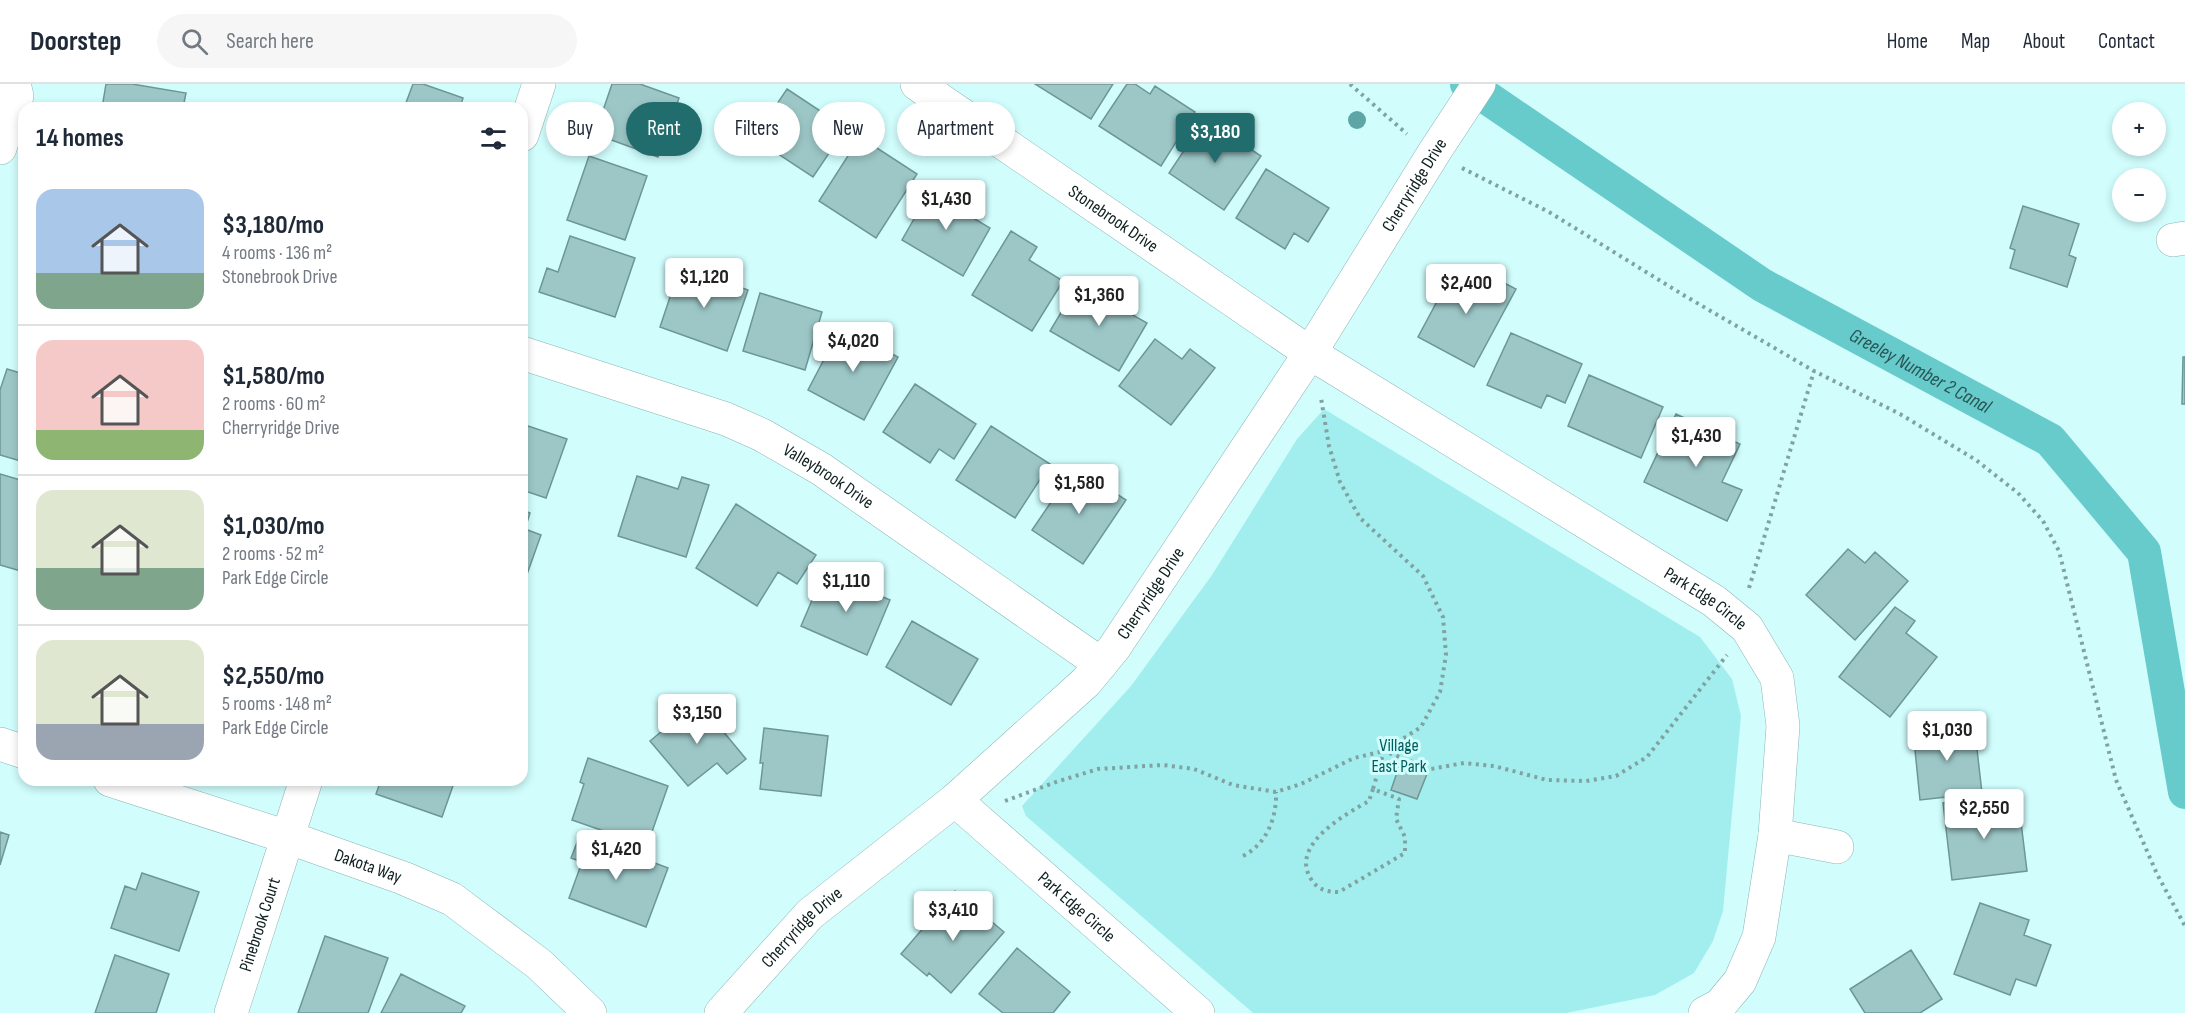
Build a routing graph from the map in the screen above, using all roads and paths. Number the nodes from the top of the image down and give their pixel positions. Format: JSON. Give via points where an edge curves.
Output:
{"nodes":[{"id":1,"x":14,"y":84,"type":"edge"},
{"id":2,"x":539,"y":84,"type":"edge"},
{"id":3,"x":917,"y":84,"type":"edge"},
{"id":4,"x":1350,"y":84,"type":"edge"},
{"id":5,"x":1479,"y":84,"type":"edge"},
{"id":6,"x":528,"y":117,"type":"edge"},
{"id":7,"x":1407,"y":134,"type":"dead end"},
{"id":8,"x":0,"y":148,"type":"edge"},
{"id":9,"x":1462,"y":168,"type":"dead end"},
{"id":10,"x":1311,"y":353,"type":"junction"},
{"id":11,"x":528,"y":355,"type":"edge"},
{"id":12,"x":1814,"y":370,"type":"junction"},
{"id":13,"x":1747,"y":628,"type":"junction"},
{"id":14,"x":1101,"y":664,"type":"junction"},
{"id":15,"x":0,"y":744,"type":"edge"},
{"id":16,"x":18,"y":750,"type":"edge"},
{"id":17,"x":1384,"y":751,"type":"junction"},
{"id":18,"x":129,"y":786,"type":"edge"},
{"id":19,"x":304,"y":786,"type":"edge"},
{"id":20,"x":1373,"y":789,"type":"junction"},
{"id":21,"x":1276,"y":792,"type":"junction"},
{"id":22,"x":955,"y":800,"type":"junction"},
{"id":23,"x":1775,"y":835,"type":"junction"},
{"id":24,"x":287,"y":837,"type":"junction"},
{"id":25,"x":1837,"y":847,"type":"dead end"},
{"id":26,"x":1244,"y":856,"type":"dead end"},
{"id":27,"x":2185,"y":926,"type":"edge"},
{"id":28,"x":231,"y":1013,"type":"edge"},
{"id":29,"x":590,"y":1013,"type":"edge"},
{"id":30,"x":721,"y":1013,"type":"edge"},
{"id":31,"x":1198,"y":1013,"type":"edge"},
{"id":32,"x":1705,"y":1013,"type":"edge"}],
"edges":[{"from":1,"to":8,"type":"street","via":[[17,96]]},
{"from":2,"to":6,"type":"street"},
{"from":3,"to":10,"type":"street","name":"Stonebrook Drive"},
{"from":4,"to":7,"type":"path"},
{"from":5,"to":10,"type":"street","name":"Cherryridge Drive"},
{"from":9,"to":12,"type":"path","via":[[1549,212]]},
{"from":10,"to":13,"type":"street","name":"Park Edge Circle","via":[[1714,602]]},
{"from":10,"to":14,"type":"street","name":"Cherryridge Drive"},
{"from":10,"to":17,"type":"path","via":[[1340,482],[1360,518],[1423,576],[1443,616],[1446,655],[1440,692],[1421,727]]},
{"from":11,"to":14,"type":"street","name":"Valleybrook Drive","via":[[726,419],[762,435],[821,469]]},
{"from":12,"to":13,"type":"path","via":[[1749,591]]},
{"from":12,"to":27,"type":"path","via":[[1900,414],[1976,460],[2018,493],[2043,521],[2059,551],[2116,780],[2157,874]]},
{"from":13,"to":17,"type":"path","via":[[1647,757],[1616,776],[1586,781],[1546,780],[1494,766],[1464,763],[1431,769]]},
{"from":13,"to":23,"type":"street","name":"Park Edge Circle","via":[[1777,678],[1783,726]]},
{"from":14,"to":22,"type":"street","name":"Cherryridge Drive"},
{"from":15,"to":16,"type":"street"},
{"from":17,"to":20,"type":"path"},
{"from":17,"to":21,"type":"path","via":[[1354,758]]},
{"from":18,"to":24,"type":"street","name":"Dakota Way"},
{"from":19,"to":24,"type":"street","name":"Pinebrook Court"},
{"from":20,"to":20,"type":"path","via":[[1399,799],[1396,819],[1405,837],[1405,853],[1339,892],[1327,892],[1308,875],[1306,861],[1311,845],[1344,815],[1370,801]]},
{"from":21,"to":22,"type":"path","via":[[1233,785],[1194,769],[1163,765],[1098,769],[1009,801]]},
{"from":21,"to":26,"type":"path","via":[[1276,814],[1256,850]]},
{"from":22,"to":30,"type":"street","name":"Cherryridge Drive","via":[[810,914]]},
{"from":22,"to":31,"type":"street","name":"Park Edge Circle"},
{"from":23,"to":25,"type":"street"},
{"from":23,"to":32,"type":"street","name":"Park Edge Circle","via":[[1759,937],[1740,981],[1719,1005]]},
{"from":24,"to":28,"type":"street","name":"Pinebrook Court"},
{"from":24,"to":29,"type":"street","name":"Dakota Way","via":[[452,899],[539,964]]}]}
